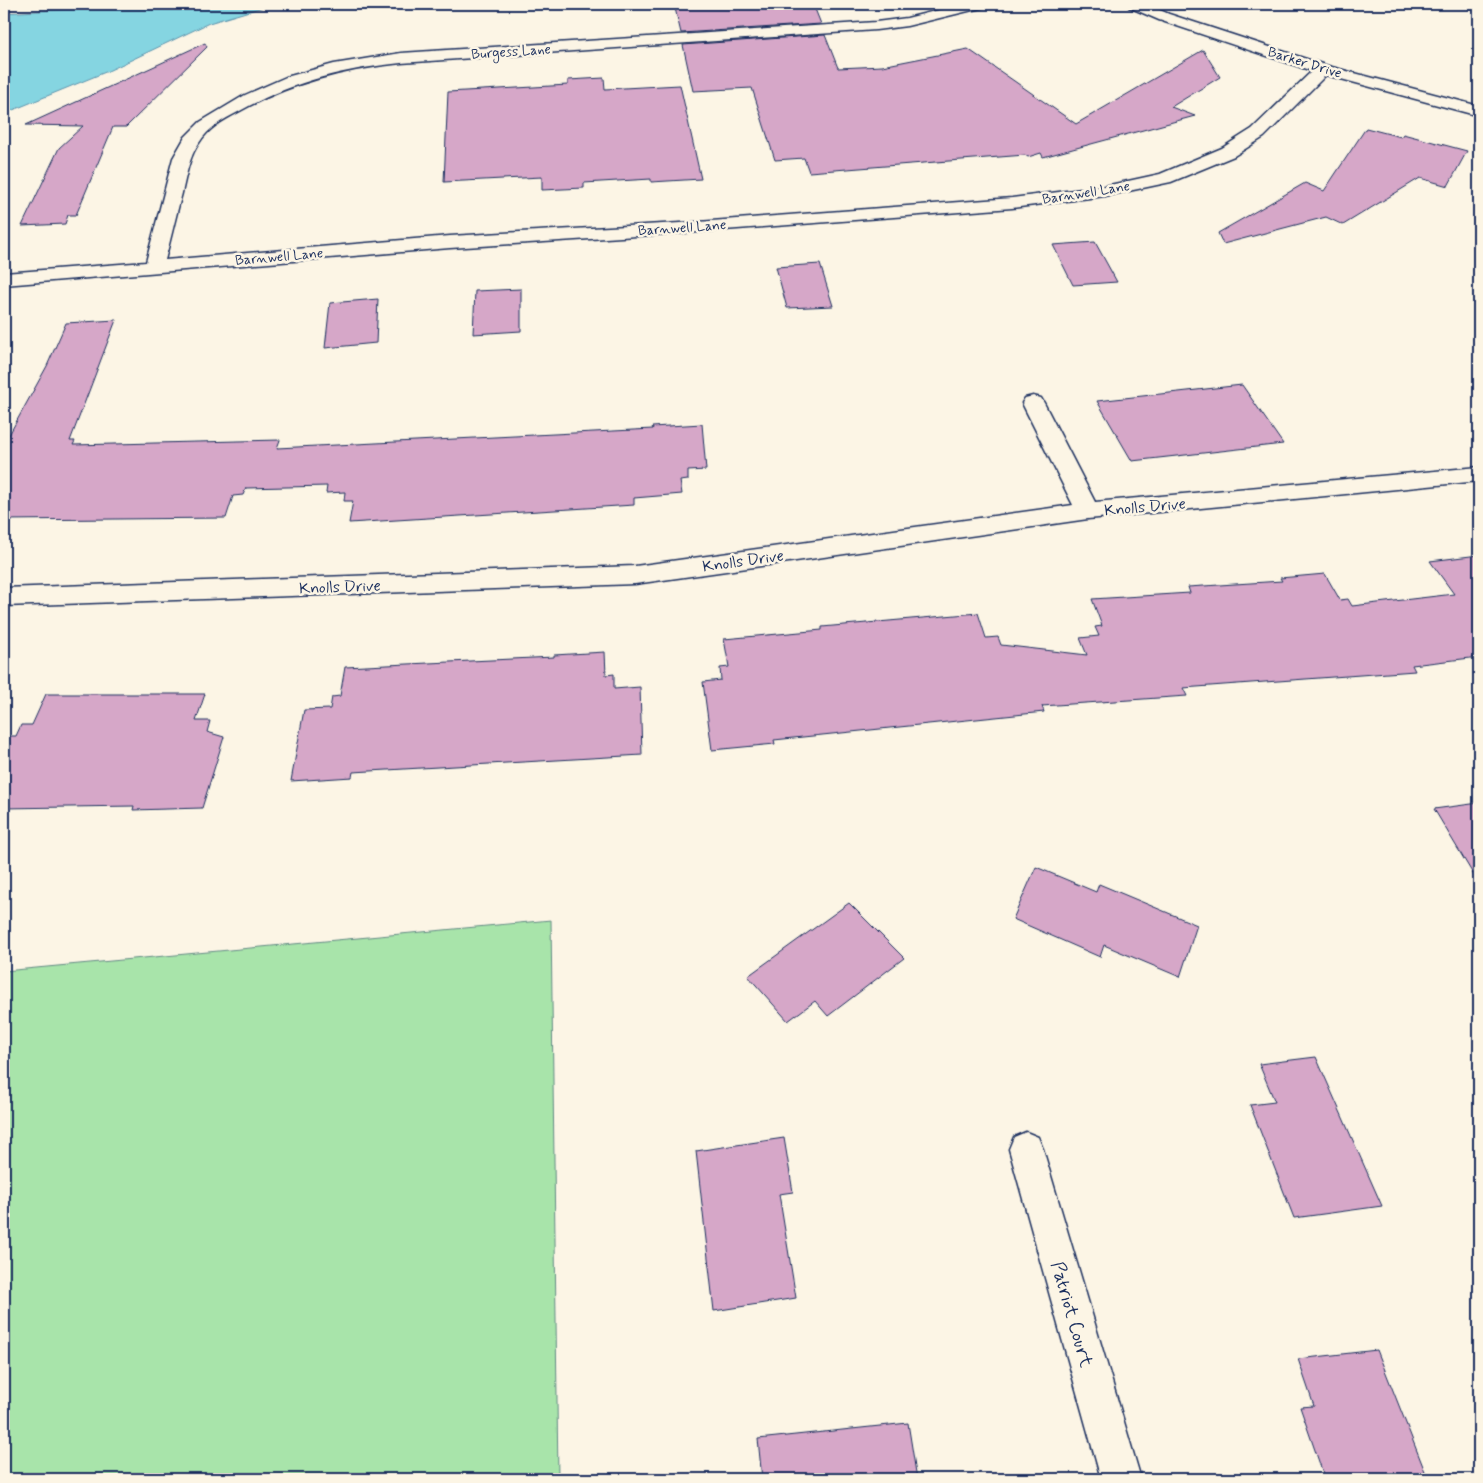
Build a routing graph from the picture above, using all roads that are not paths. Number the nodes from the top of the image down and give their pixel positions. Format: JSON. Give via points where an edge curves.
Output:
{"nodes":[{"id":1,"x":980,"y":4,"type":"edge"},
{"id":2,"x":1134,"y":4,"type":"edge"},
{"id":3,"x":1323,"y":69,"type":"junction"},
{"id":4,"x":1479,"y":111,"type":"edge"},
{"id":5,"x":154,"y":266,"type":"junction"},
{"id":6,"x":4,"y":279,"type":"edge"},
{"id":7,"x":1033,"y":403,"type":"dead end"},
{"id":8,"x":1479,"y":474,"type":"edge"},
{"id":9,"x":1088,"y":511,"type":"junction"},
{"id":10,"x":4,"y":597,"type":"edge"},
{"id":11,"x":1026,"y":1149,"type":"dead end"},
{"id":12,"x":1121,"y":1479,"type":"edge"}],
"edges":[{"from":1,"to":5,"type":"street","name":"Burgess Lane","via":[[907,22],[876,26],[401,58],[301,76],[245,101],[208,123],[190,143],[182,158]]},
{"from":2,"to":3,"type":"street","name":"Barker Drive","via":[[1164,17]]},
{"from":3,"to":4,"type":"street","name":"Barker Drive"},
{"from":3,"to":5,"type":"street","name":"Barnwell Lane","via":[[1258,133],[1228,152],[1165,178],[1098,192],[1012,203]]},
{"from":5,"to":6,"type":"street","name":"Barnwell Lane"},
{"from":7,"to":9,"type":"street"},
{"from":8,"to":9,"type":"street","name":"Knolls Drive"},
{"from":9,"to":10,"type":"street","name":"Knolls Drive","via":[[635,575]]},
{"from":11,"to":12,"type":"street","name":"Patriot Court"}]}
